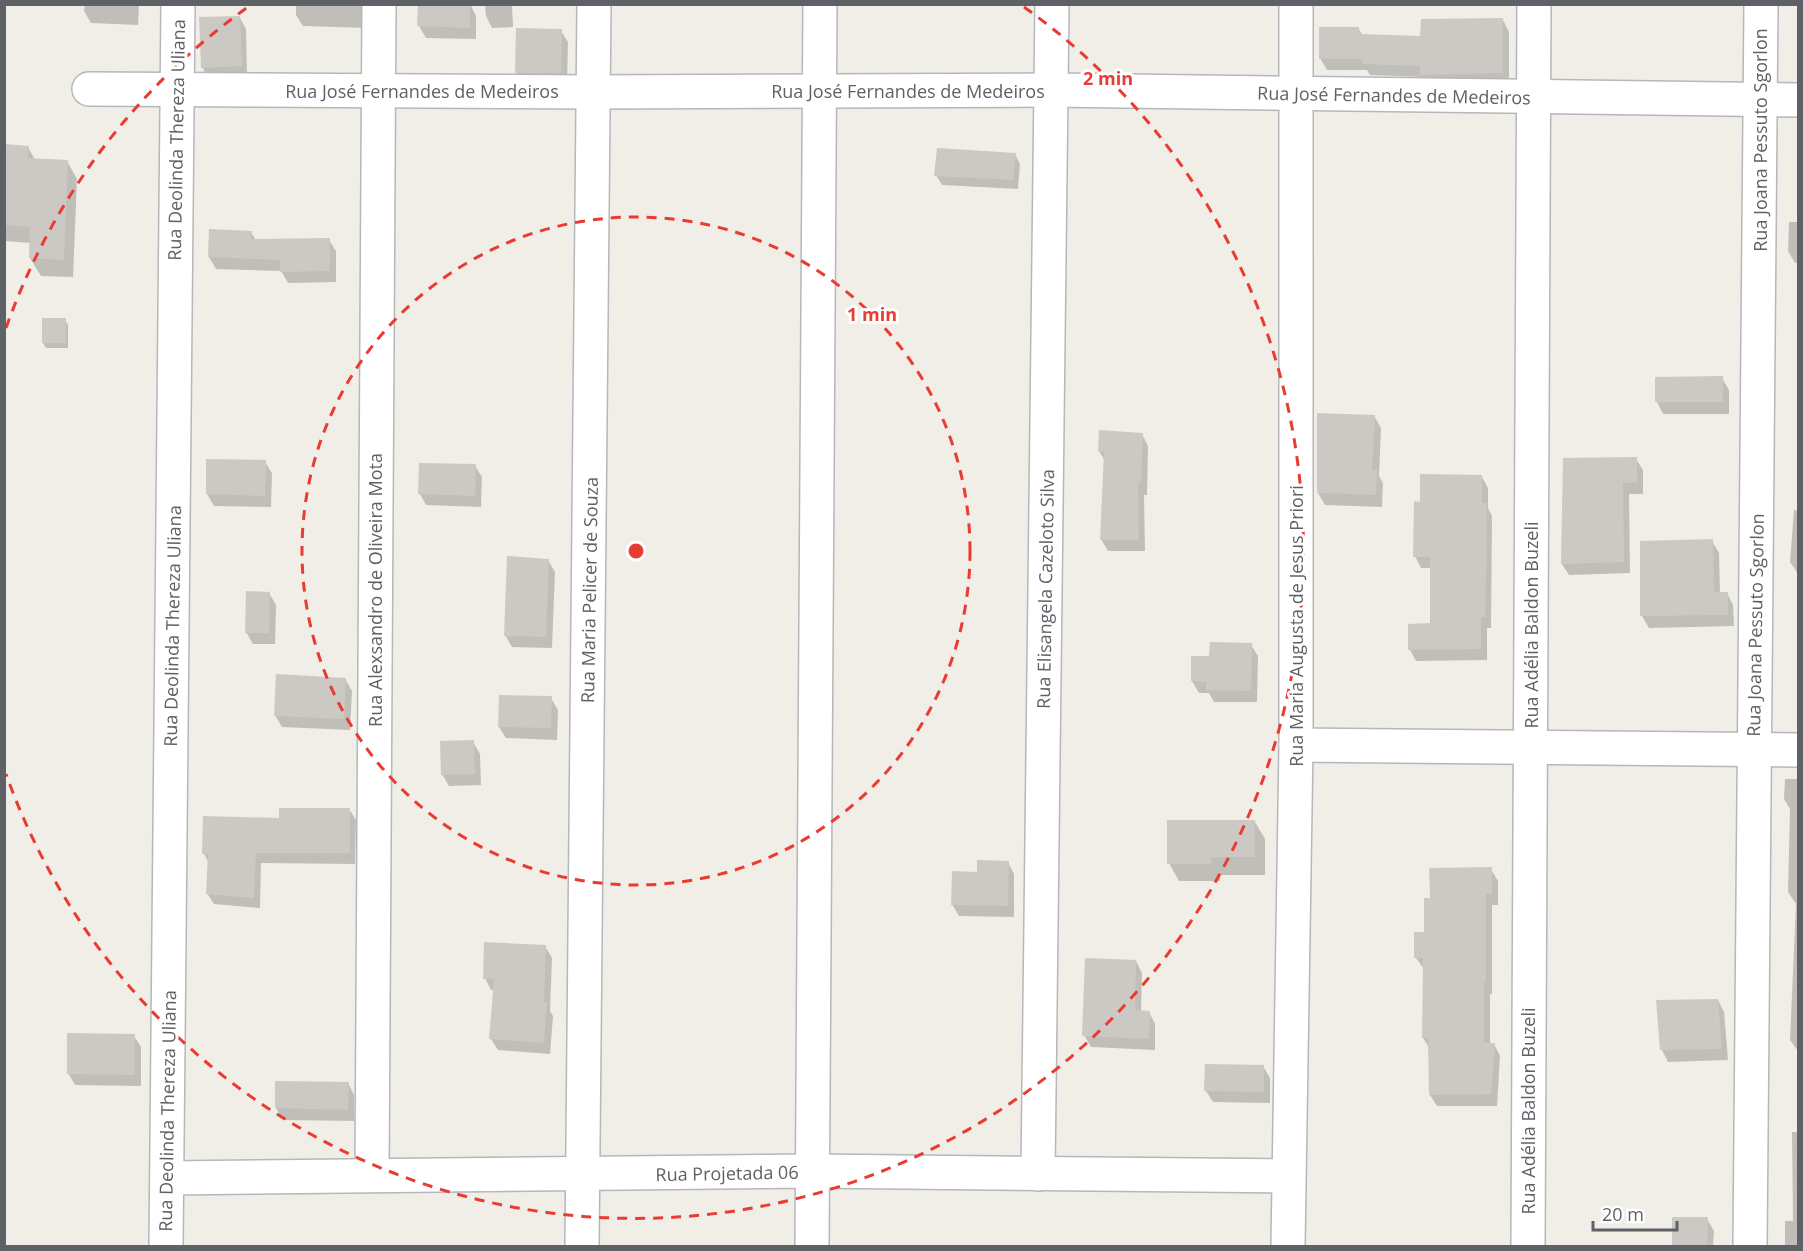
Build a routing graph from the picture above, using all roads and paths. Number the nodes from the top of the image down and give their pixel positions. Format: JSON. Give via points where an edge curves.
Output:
{"nodes":[{"id":1,"x":178,"y":4,"type":"edge"},
{"id":2,"x":379,"y":4,"type":"edge"},
{"id":3,"x":594,"y":4,"type":"edge"},
{"id":4,"x":820,"y":4,"type":"edge"},
{"id":5,"x":1052,"y":4,"type":"edge"},
{"id":6,"x":1296,"y":4,"type":"edge"},
{"id":7,"x":1534,"y":4,"type":"edge"},
{"id":8,"x":1761,"y":4,"type":"edge"},
{"id":9,"x":89,"y":88,"type":"dead end"},
{"id":10,"x":177,"y":89,"type":"junction"},
{"id":11,"x":1051,"y":90,"type":"junction"},
{"id":12,"x":377,"y":91,"type":"junction"},
{"id":13,"x":594,"y":92,"type":"junction"},
{"id":14,"x":819,"y":92,"type":"junction"},
{"id":15,"x":1296,"y":94,"type":"junction"},
{"id":16,"x":1533,"y":98,"type":"junction"},
{"id":17,"x":1761,"y":100,"type":"junction"},
{"id":18,"x":1798,"y":100,"type":"edge"},
{"id":19,"x":1296,"y":745,"type":"junction"},
{"id":20,"x":1530,"y":749,"type":"junction"},
{"id":21,"x":1754,"y":750,"type":"junction"},
{"id":22,"x":1798,"y":750,"type":"edge"},
{"id":23,"x":813,"y":1171,"type":"junction"},
{"id":24,"x":1038,"y":1174,"type":"junction"},
{"id":25,"x":372,"y":1175,"type":"junction"},
{"id":26,"x":583,"y":1175,"type":"junction"},
{"id":27,"x":1288,"y":1176,"type":"junction"},
{"id":28,"x":167,"y":1178,"type":"junction"},
{"id":29,"x":166,"y":1246,"type":"edge"},
{"id":30,"x":582,"y":1246,"type":"edge"},
{"id":31,"x":812,"y":1246,"type":"edge"},
{"id":32,"x":1288,"y":1246,"type":"edge"},
{"id":33,"x":1528,"y":1246,"type":"edge"},
{"id":34,"x":1750,"y":1246,"type":"edge"}],
"edges":[{"from":1,"to":10,"type":"street","name":"Rua Deolinda Thereza Uliana"},
{"from":2,"to":12,"type":"street","name":"Rua Alexsandro de Oliveira Mota"},
{"from":3,"to":13,"type":"street","name":"Rua Maria Pelicer de Souza"},
{"from":4,"to":14,"type":"street"},
{"from":5,"to":11,"type":"street","name":"Rua Elisangela Cazeloto Silva"},
{"from":6,"to":15,"type":"street","name":"Rua Maria Augusta de Jesus Priori"},
{"from":7,"to":16,"type":"street","name":"Rua Adélia Baldon Buzeli"},
{"from":8,"to":17,"type":"street","name":"Rua Joana Pessuto Sgorlon"},
{"from":9,"to":10,"type":"street","name":"Rua José Fernandes de Medeiros"},
{"from":10,"to":12,"type":"street","name":"Rua José Fernandes de Medeiros"},
{"from":10,"to":28,"type":"street","name":"Rua Deolinda Thereza Uliana"},
{"from":11,"to":14,"type":"street","name":"Rua José Fernandes de Medeiros"},
{"from":11,"to":15,"type":"street","name":"Rua José Fernandes de Medeiros"},
{"from":11,"to":24,"type":"street","name":"Rua Elisangela Cazeloto Silva"},
{"from":12,"to":13,"type":"street","name":"Rua José Fernandes de Medeiros"},
{"from":12,"to":25,"type":"street","name":"Rua Alexsandro de Oliveira Mota"},
{"from":13,"to":14,"type":"street","name":"Rua José Fernandes de Medeiros"},
{"from":13,"to":26,"type":"street","name":"Rua Maria Pelicer de Souza"},
{"from":14,"to":23,"type":"street"},
{"from":15,"to":16,"type":"street","name":"Rua José Fernandes de Medeiros"},
{"from":15,"to":19,"type":"street","name":"Rua Maria Augusta de Jesus Priori"},
{"from":16,"to":17,"type":"street","name":"Rua José Fernandes de Medeiros"},
{"from":16,"to":20,"type":"street","name":"Rua Adélia Baldon Buzeli"},
{"from":17,"to":18,"type":"street","name":"Rua José Fernandes de Medeiros"},
{"from":17,"to":21,"type":"street","name":"Rua Joana Pessuto Sgorlon"},
{"from":19,"to":20,"type":"street"},
{"from":19,"to":27,"type":"street","name":"Rua Maria Augusta de Jesus Priori"},
{"from":20,"to":21,"type":"street"},
{"from":20,"to":33,"type":"street","name":"Rua Adélia Baldon Buzeli"},
{"from":21,"to":22,"type":"street"},
{"from":21,"to":34,"type":"street","name":"Rua Joana Pessuto Sgorlon"},
{"from":23,"to":24,"type":"street","name":"Rua Projetada 06"},
{"from":23,"to":26,"type":"street","name":"Rua Projetada 06"},
{"from":23,"to":31,"type":"street"},
{"from":24,"to":27,"type":"street","name":"Rua Projetada 06"},
{"from":25,"to":26,"type":"street","name":"Rua Projetada 06"},
{"from":25,"to":28,"type":"street","name":"Rua Projetada 06"},
{"from":26,"to":30,"type":"street","name":"Rua Maria Pelicer de Souza"},
{"from":27,"to":32,"type":"street","name":"Rua Maria Augusta de Jesus Priori"},
{"from":28,"to":29,"type":"street","name":"Rua Deolinda Thereza Uliana"}]}
